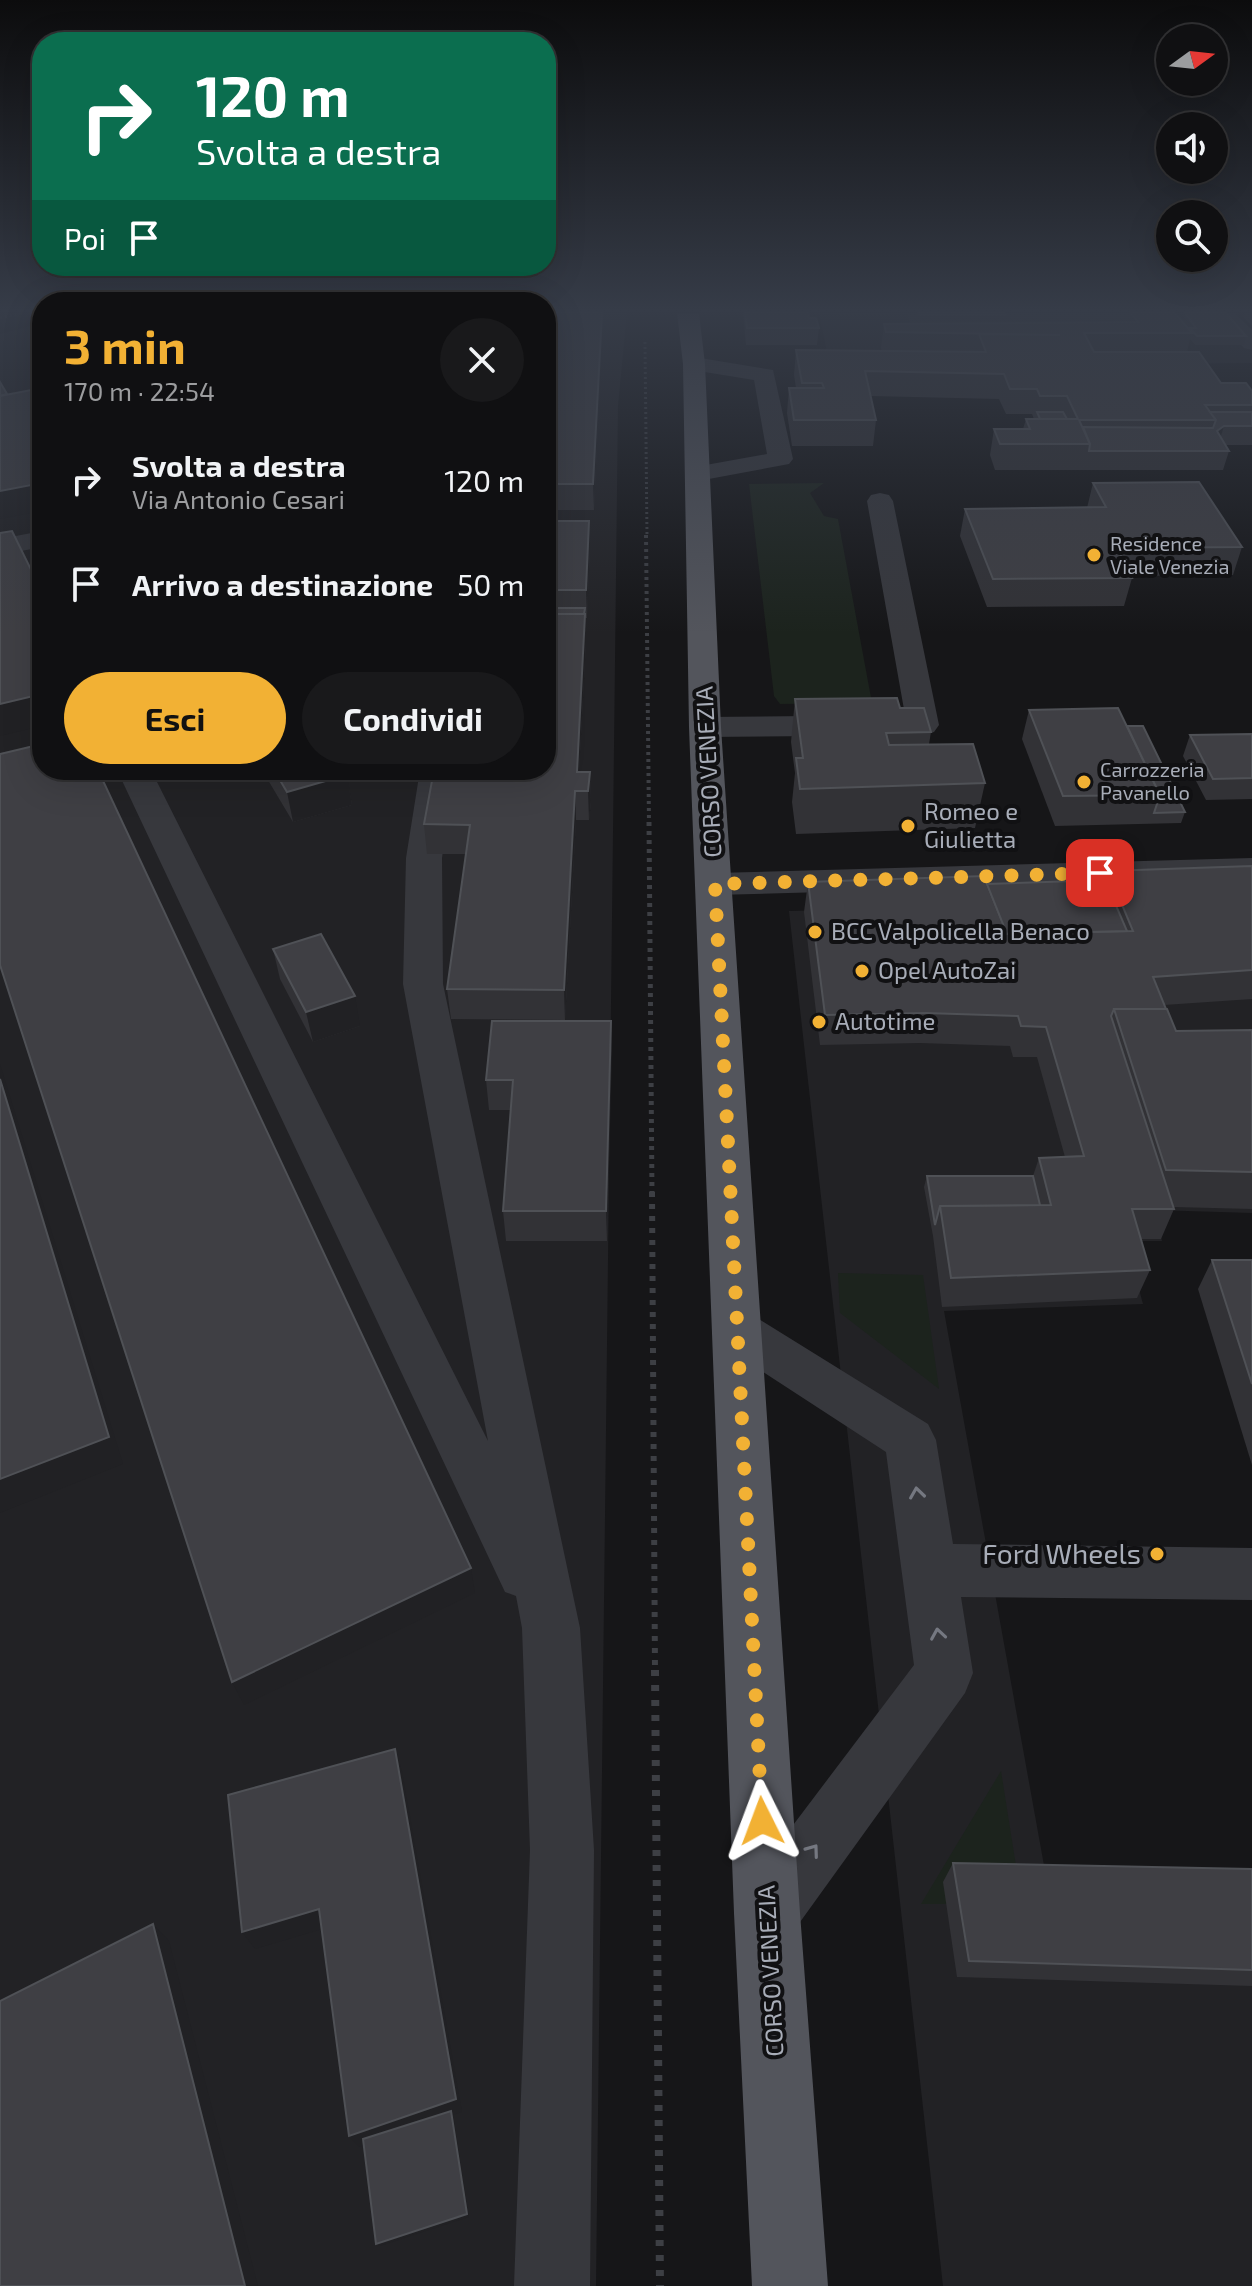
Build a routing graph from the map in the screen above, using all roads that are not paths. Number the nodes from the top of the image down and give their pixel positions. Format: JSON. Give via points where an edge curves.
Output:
{"nodes":[{"id":1,"x":696,"y":420,"type":"edge"},
{"id":2,"x":773,"y":420,"type":"edge"},
{"id":3,"x":698,"y":473,"type":"junction"},
{"id":4,"x":880,"y":501,"type":"dead end"},
{"id":5,"x":32,"y":541,"type":"edge"},
{"id":6,"x":0,"y":547,"type":"edge"},
{"id":7,"x":705,"y":727,"type":"junction"},
{"id":8,"x":139,"y":780,"type":"edge"},
{"id":9,"x":436,"y":780,"type":"edge"},
{"id":10,"x":1252,"y":869,"type":"edge"},
{"id":11,"x":715,"y":884,"type":"junction"},
{"id":12,"x":737,"y":1330,"type":"junction"},
{"id":13,"x":928,"y":1570,"type":"junction"},
{"id":14,"x":1252,"y":1574,"type":"edge"},
{"id":15,"x":542,"y":1621,"type":"junction"},
{"id":16,"x":767,"y":1913,"type":"junction"},
{"id":17,"x":552,"y":2286,"type":"edge"},
{"id":18,"x":790,"y":2286,"type":"edge"}],
"edges":[{"from":1,"to":3,"type":"main road","name":"CORSO VENEZIA"},
{"from":2,"to":3,"type":"street","via":[[780,459]]},
{"from":3,"to":7,"type":"main road","name":"CORSO VENEZIA"},
{"from":4,"to":7,"type":"street","via":[[923,725]]},
{"from":5,"to":6,"type":"street"},
{"from":7,"to":11,"type":"main road","name":"CORSO VENEZIA"},
{"from":8,"to":15,"type":"street"},
{"from":9,"to":15,"type":"street","via":[[424,858],[423,984]]},
{"from":10,"to":11,"type":"street"},
{"from":11,"to":12,"type":"main road","name":"CORSO VENEZIA"},
{"from":13,"to":12,"type":"street","one_way":true,"via":[[910,1440]]},
{"from":12,"to":16,"type":"main road","name":"CORSO VENEZIA"},
{"from":13,"to":14,"type":"street"},
{"from":16,"to":13,"type":"street","one_way":true,"via":[[944,1673]]},
{"from":15,"to":17,"type":"street","via":[[562,1850]]},
{"from":16,"to":18,"type":"main road","name":"CORSO VENEZIA"}]}
